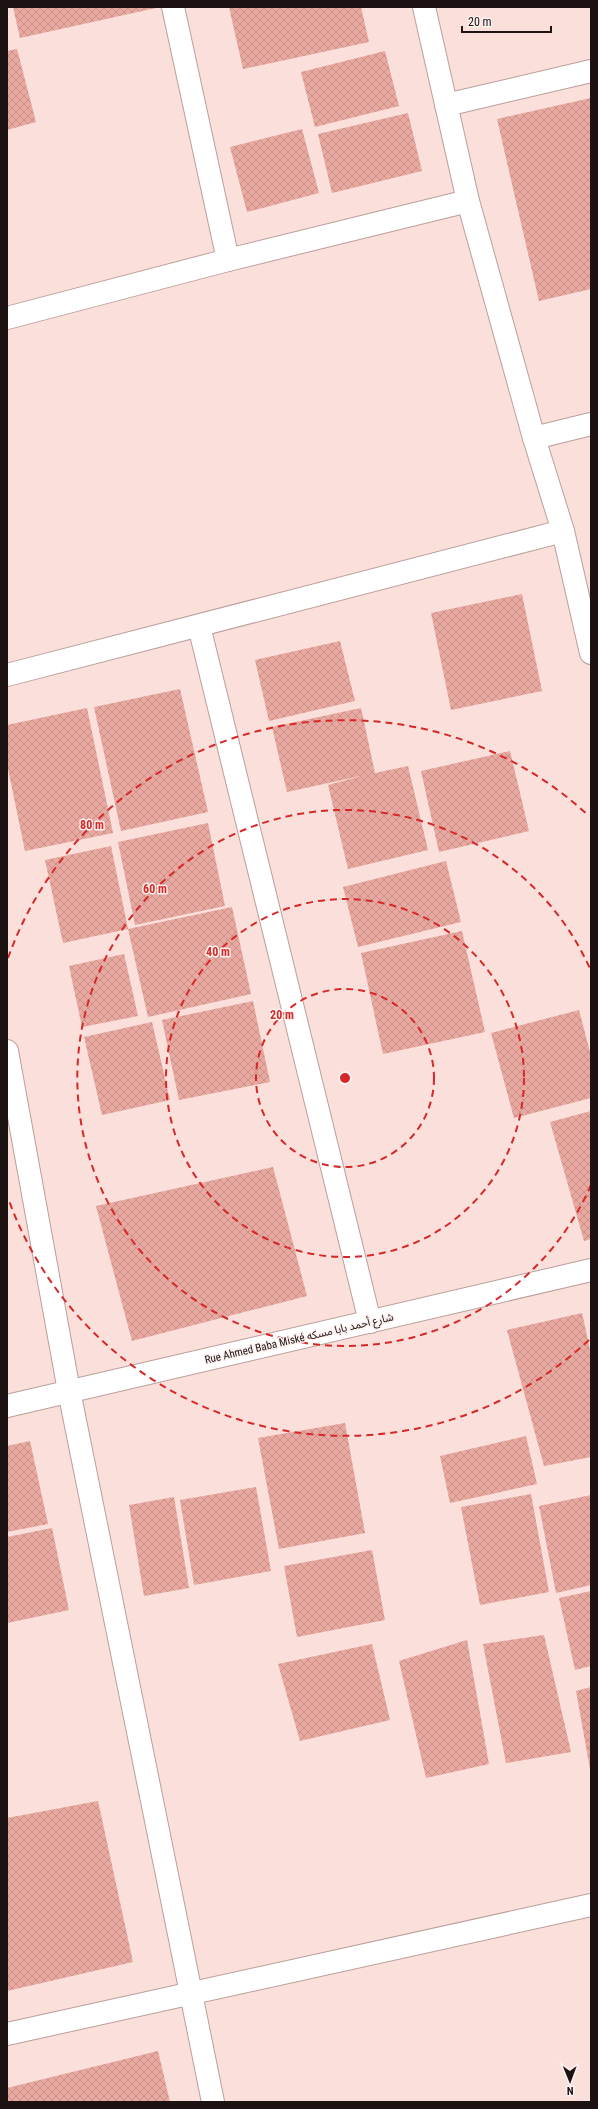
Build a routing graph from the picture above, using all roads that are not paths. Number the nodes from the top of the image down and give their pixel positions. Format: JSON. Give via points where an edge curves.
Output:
{"nodes":[{"id":1,"x":173,"y":7,"type":"edge"},
{"id":2,"x":424,"y":7,"type":"edge"},
{"id":3,"x":591,"y":71,"type":"edge"},
{"id":4,"x":446,"y":105,"type":"junction"},
{"id":5,"x":468,"y":201,"type":"junction"},
{"id":6,"x":228,"y":260,"type":"junction"},
{"id":7,"x":7,"y":318,"type":"edge"},
{"id":8,"x":591,"y":424,"type":"edge"},
{"id":9,"x":534,"y":438,"type":"junction"},
{"id":10,"x":563,"y":531,"type":"junction"},
{"id":11,"x":199,"y":626,"type":"junction"},
{"id":12,"x":591,"y":653,"type":"edge"},
{"id":13,"x":7,"y":675,"type":"edge"},
{"id":14,"x":7,"y":1051,"type":"edge"},
{"id":15,"x":591,"y":1270,"type":"edge"},
{"id":16,"x":370,"y":1322,"type":"junction"},
{"id":17,"x":70,"y":1391,"type":"junction"},
{"id":18,"x":7,"y":1406,"type":"edge"},
{"id":19,"x":591,"y":1905,"type":"edge"},
{"id":20,"x":191,"y":1992,"type":"junction"},
{"id":21,"x":7,"y":2034,"type":"edge"},
{"id":22,"x":213,"y":2102,"type":"edge"}],
"edges":[{"from":1,"to":6,"type":"street"},
{"from":2,"to":4,"type":"street"},
{"from":3,"to":4,"type":"street"},
{"from":4,"to":5,"type":"street"},
{"from":5,"to":6,"type":"street"},
{"from":5,"to":9,"type":"street"},
{"from":6,"to":7,"type":"street"},
{"from":8,"to":9,"type":"street"},
{"from":9,"to":10,"type":"street"},
{"from":10,"to":11,"type":"street"},
{"from":10,"to":12,"type":"street"},
{"from":11,"to":13,"type":"street"},
{"from":11,"to":16,"type":"street"},
{"from":14,"to":17,"type":"street"},
{"from":15,"to":16,"type":"street","name":"Rue Ahmed Baba Miské شارع أحمد بابا مسكه"},
{"from":16,"to":17,"type":"street","name":"Rue Ahmed Baba Miské شارع أحمد بابا مسكه"},
{"from":17,"to":18,"type":"street","name":"Rue Ahmed Baba Miské شارع أحمد بابا مسكه"},
{"from":17,"to":20,"type":"street"},
{"from":19,"to":20,"type":"street"},
{"from":20,"to":21,"type":"street"},
{"from":20,"to":22,"type":"street"}]}
